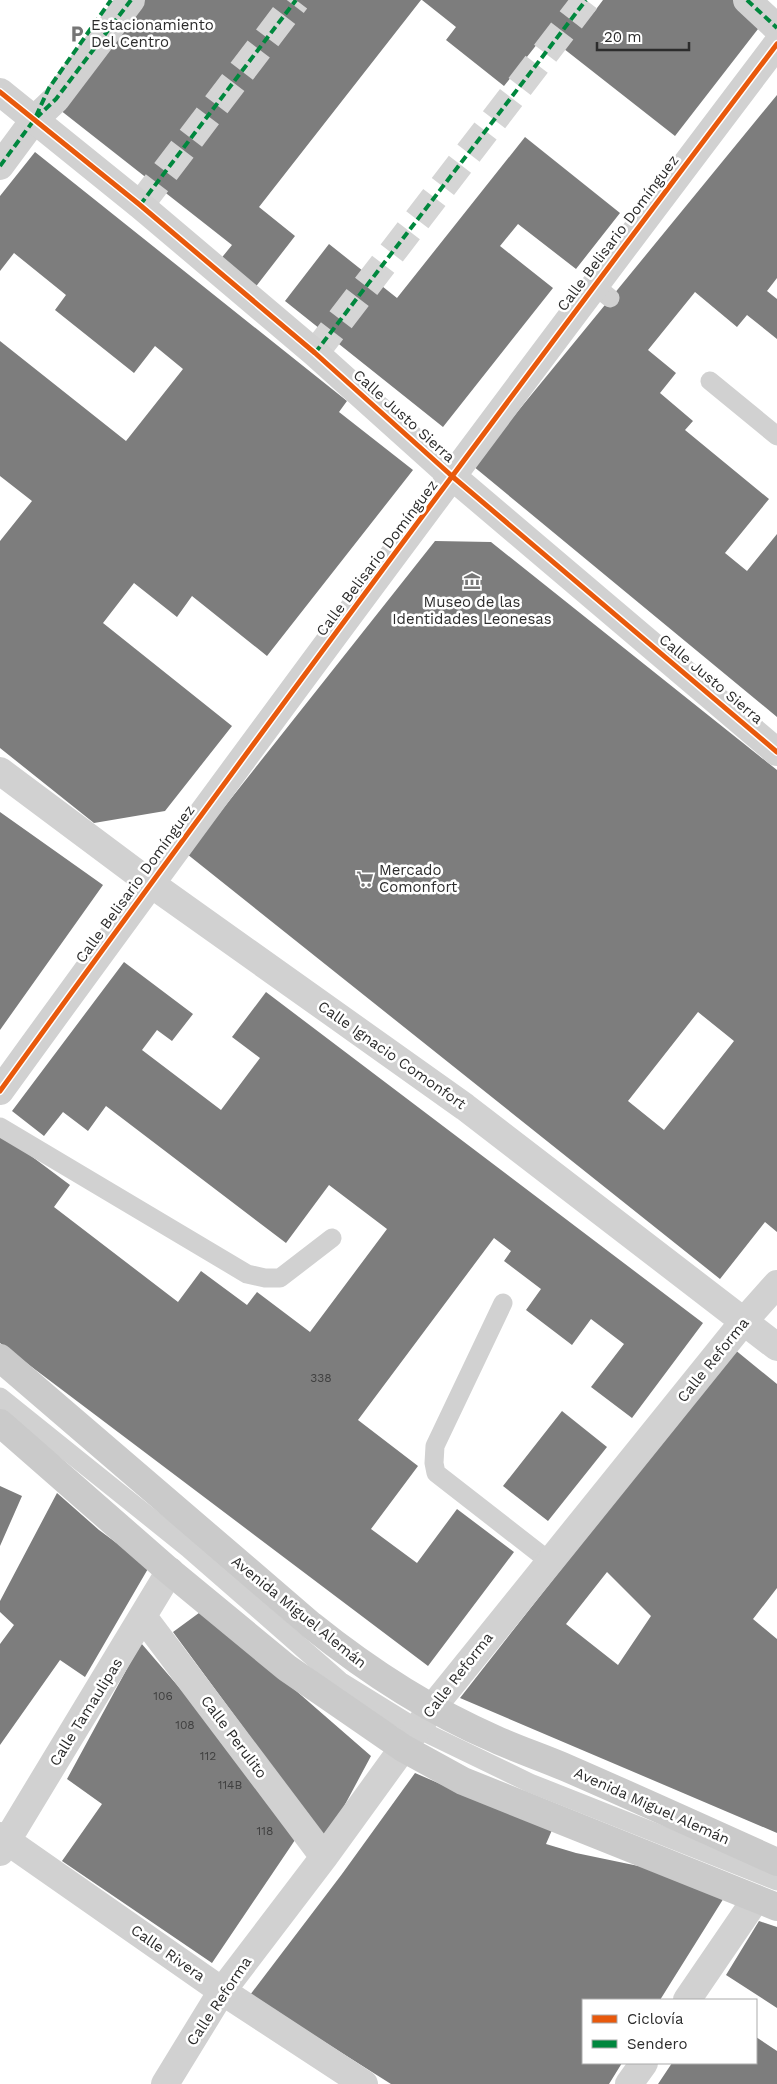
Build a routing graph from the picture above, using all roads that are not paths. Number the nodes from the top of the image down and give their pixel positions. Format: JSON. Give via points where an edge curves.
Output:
{"nodes":[{"id":1,"x":111,"y":0,"type":"edge"},
{"id":2,"x":131,"y":0,"type":"edge"},
{"id":3,"x":748,"y":0,"type":"edge"},
{"id":4,"x":777,"y":28,"type":"edge"},
{"id":5,"x":777,"y":44,"type":"edge"},
{"id":6,"x":0,"y":92,"type":"edge"},
{"id":7,"x":34,"y":120,"type":"junction"},
{"id":8,"x":0,"y":166,"type":"edge"},
{"id":9,"x":710,"y":381,"type":"dead end"},
{"id":10,"x":777,"y":436,"type":"edge"},
{"id":11,"x":453,"y":477,"type":"junction"},
{"id":12,"x":777,"y":752,"type":"edge"},
{"id":13,"x":0,"y":771,"type":"edge"},
{"id":14,"x":150,"y":883,"type":"junction"},
{"id":15,"x":0,"y":1091,"type":"edge"},
{"id":16,"x":0,"y":1127,"type":"edge"},
{"id":17,"x":332,"y":1238,"type":"dead end"},
{"id":18,"x":777,"y":1284,"type":"edge"},
{"id":19,"x":503,"y":1303,"type":"dead end"},
{"id":20,"x":744,"y":1321,"type":"junction"},
{"id":21,"x":777,"y":1347,"type":"edge"},
{"id":22,"x":0,"y":1358,"type":"edge"},
{"id":23,"x":0,"y":1397,"type":"edge"},
{"id":24,"x":0,"y":1423,"type":"edge"},
{"id":25,"x":549,"y":1561,"type":"junction"},
{"id":26,"x":170,"y":1571,"type":"junction"},
{"id":27,"x":144,"y":1618,"type":"junction"},
{"id":28,"x":417,"y":1728,"type":"junction"},
{"id":29,"x":2,"y":1843,"type":"edge"},
{"id":30,"x":324,"y":1857,"type":"junction"},
{"id":31,"x":777,"y":1862,"type":"edge"},
{"id":32,"x":777,"y":1881,"type":"edge"},
{"id":33,"x":766,"y":1903,"type":"edge"},
{"id":34,"x":222,"y":1991,"type":"junction"},
{"id":35,"x":688,"y":1999,"type":"edge"},
{"id":36,"x":643,"y":2064,"type":"edge"},
{"id":37,"x":165,"y":2084,"type":"edge"},
{"id":38,"x":364,"y":2084,"type":"edge"},
{"id":39,"x":629,"y":2084,"type":"edge"}],
"edges":[{"from":1,"to":7,"type":"street","via":[[49,88]]},
{"from":2,"to":7,"type":"street","via":[[56,99]]},
{"from":3,"to":4,"type":"street"},
{"from":5,"to":11,"type":"street","name":"Calle Belisario Domínguez","via":[[602,292]]},
{"from":6,"to":7,"type":"street","name":"Calle Justo Sierra"},
{"from":7,"to":8,"type":"street"},
{"from":7,"to":11,"type":"street","name":"Calle Justo Sierra","via":[[308,346]]},
{"from":9,"to":10,"type":"lane"},
{"from":11,"to":12,"type":"street","name":"Calle Justo Sierra"},
{"from":11,"to":14,"type":"street","name":"Calle Belisario Domínguez"},
{"from":13,"to":14,"type":"street","name":"Calle Ignacio Comonfort"},
{"from":14,"to":15,"type":"street","name":"Calle Belisario Domínguez"},
{"from":14,"to":20,"type":"street","name":"Calle Ignacio Comonfort","via":[[465,1107]]},
{"from":16,"to":17,"type":"lane","via":[[247,1274],[280,1278]]},
{"from":18,"to":20,"type":"street","name":"Calle Reforma"},
{"from":19,"to":25,"type":"lane","via":[[436,1446],[434,1464],[436,1474]]},
{"from":20,"to":21,"type":"street","name":"Calle Ignacio Comonfort"},
{"from":20,"to":25,"type":"street","name":"Calle Reforma"},
{"from":22,"to":28,"type":"main road","name":"Avenida Miguel Alemán","via":[[332,1642],[383,1679]]},
{"from":23,"to":28,"type":"lane","via":[[188,1548],[340,1681]]},
{"from":24,"to":26,"type":"main road","name":"Avenida Miguel Alemán"},
{"from":25,"to":28,"type":"street","name":"Calle Reforma"},
{"from":26,"to":27,"type":"street","name":"Calle Tamaulipas"},
{"from":26,"to":28,"type":"main road","name":"Avenida Miguel Alemán","via":[[286,1668]]},
{"from":27,"to":29,"type":"street","name":"Calle Tamaulipas"},
{"from":27,"to":30,"type":"street","name":"Calle Perulito"},
{"from":28,"to":30,"type":"street","name":"Calle Reforma"},
{"from":28,"to":31,"type":"main road","name":"Avenida Miguel Alemán","via":[[494,1739]]},
{"from":28,"to":32,"type":"lane","via":[[530,1783]]},
{"from":28,"to":33,"type":"main road","name":"Avenida Miguel Alemán","via":[[470,1784]]},
{"from":29,"to":34,"type":"street","name":"Calle Rivera"},
{"from":30,"to":34,"type":"street","name":"Calle Reforma"},
{"from":33,"to":35,"type":"street"},
{"from":34,"to":37,"type":"street","name":"Calle Reforma"},
{"from":34,"to":38,"type":"street","name":"Calle Rivera"},
{"from":36,"to":39,"type":"street"}]}
